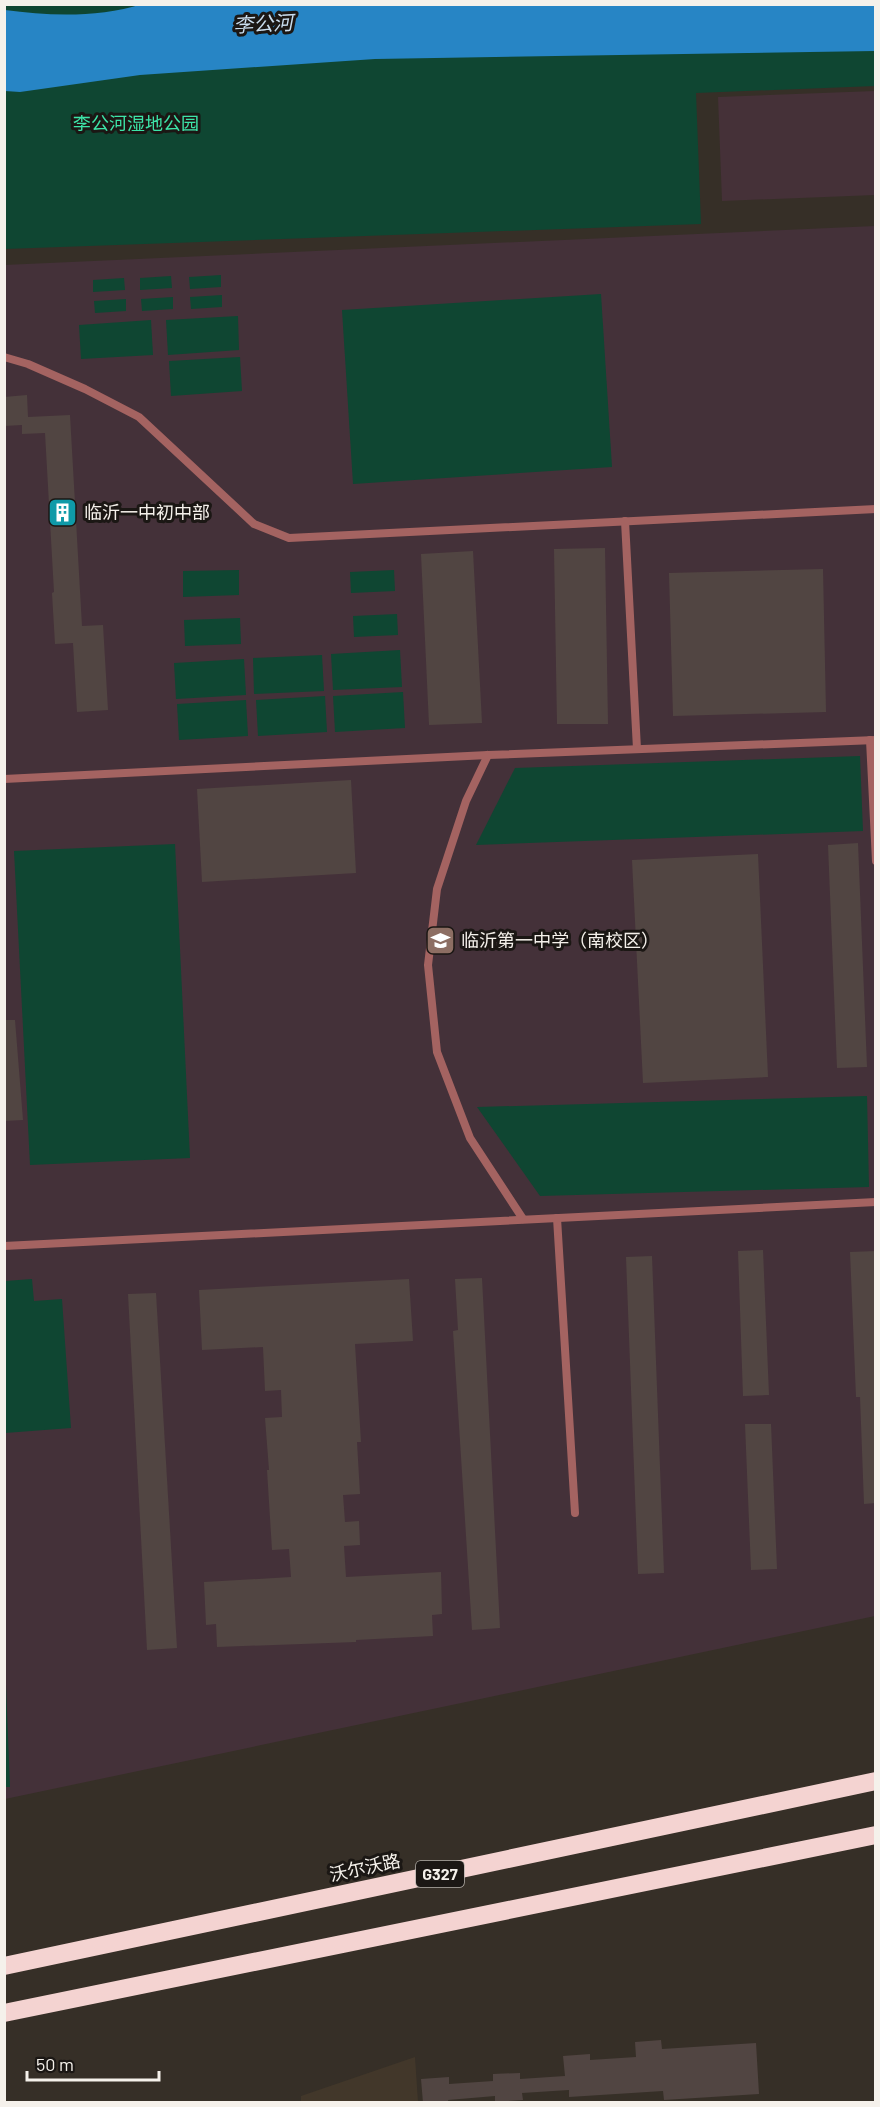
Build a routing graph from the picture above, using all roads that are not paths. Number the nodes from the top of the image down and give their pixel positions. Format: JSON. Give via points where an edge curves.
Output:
{"nodes":[{"id":1,"x":4,"y":357,"type":"edge"},
{"id":2,"x":876,"y":509,"type":"edge"},
{"id":3,"x":625,"y":521,"type":"junction"},
{"id":4,"x":873,"y":740,"type":"edge"},
{"id":5,"x":637,"y":749,"type":"junction"},
{"id":6,"x":488,"y":755,"type":"junction"},
{"id":7,"x":4,"y":779,"type":"edge"},
{"id":8,"x":876,"y":861,"type":"edge"},
{"id":9,"x":876,"y":1202,"type":"edge"},
{"id":10,"x":557,"y":1218,"type":"junction"},
{"id":11,"x":523,"y":1220,"type":"junction"},
{"id":12,"x":4,"y":1246,"type":"edge"},
{"id":13,"x":575,"y":1513,"type":"dead end"},
{"id":14,"x":876,"y":1781,"type":"edge"},
{"id":15,"x":876,"y":1835,"type":"edge"},
{"id":16,"x":4,"y":1966,"type":"edge"},
{"id":17,"x":4,"y":2013,"type":"edge"}],
"edges":[{"from":1,"to":3,"type":"lane","via":[[85,388],[139,417],[254,524],[290,538]]},
{"from":2,"to":3,"type":"lane"},
{"from":3,"to":5,"type":"lane"},
{"from":4,"to":5,"type":"lane"},
{"from":4,"to":8,"type":"lane"},
{"from":5,"to":6,"type":"lane"},
{"from":6,"to":7,"type":"lane"},
{"from":6,"to":11,"type":"lane","via":[[466,801],[437,889],[428,965],[437,1052],[470,1138]]},
{"from":9,"to":10,"type":"lane"},
{"from":10,"to":11,"type":"lane"},
{"from":10,"to":13,"type":"lane"},
{"from":11,"to":12,"type":"lane"},
{"from":14,"to":16,"type":"highway","name":"沃尔沃路","number":"G327"},
{"from":15,"to":17,"type":"highway"}]}
